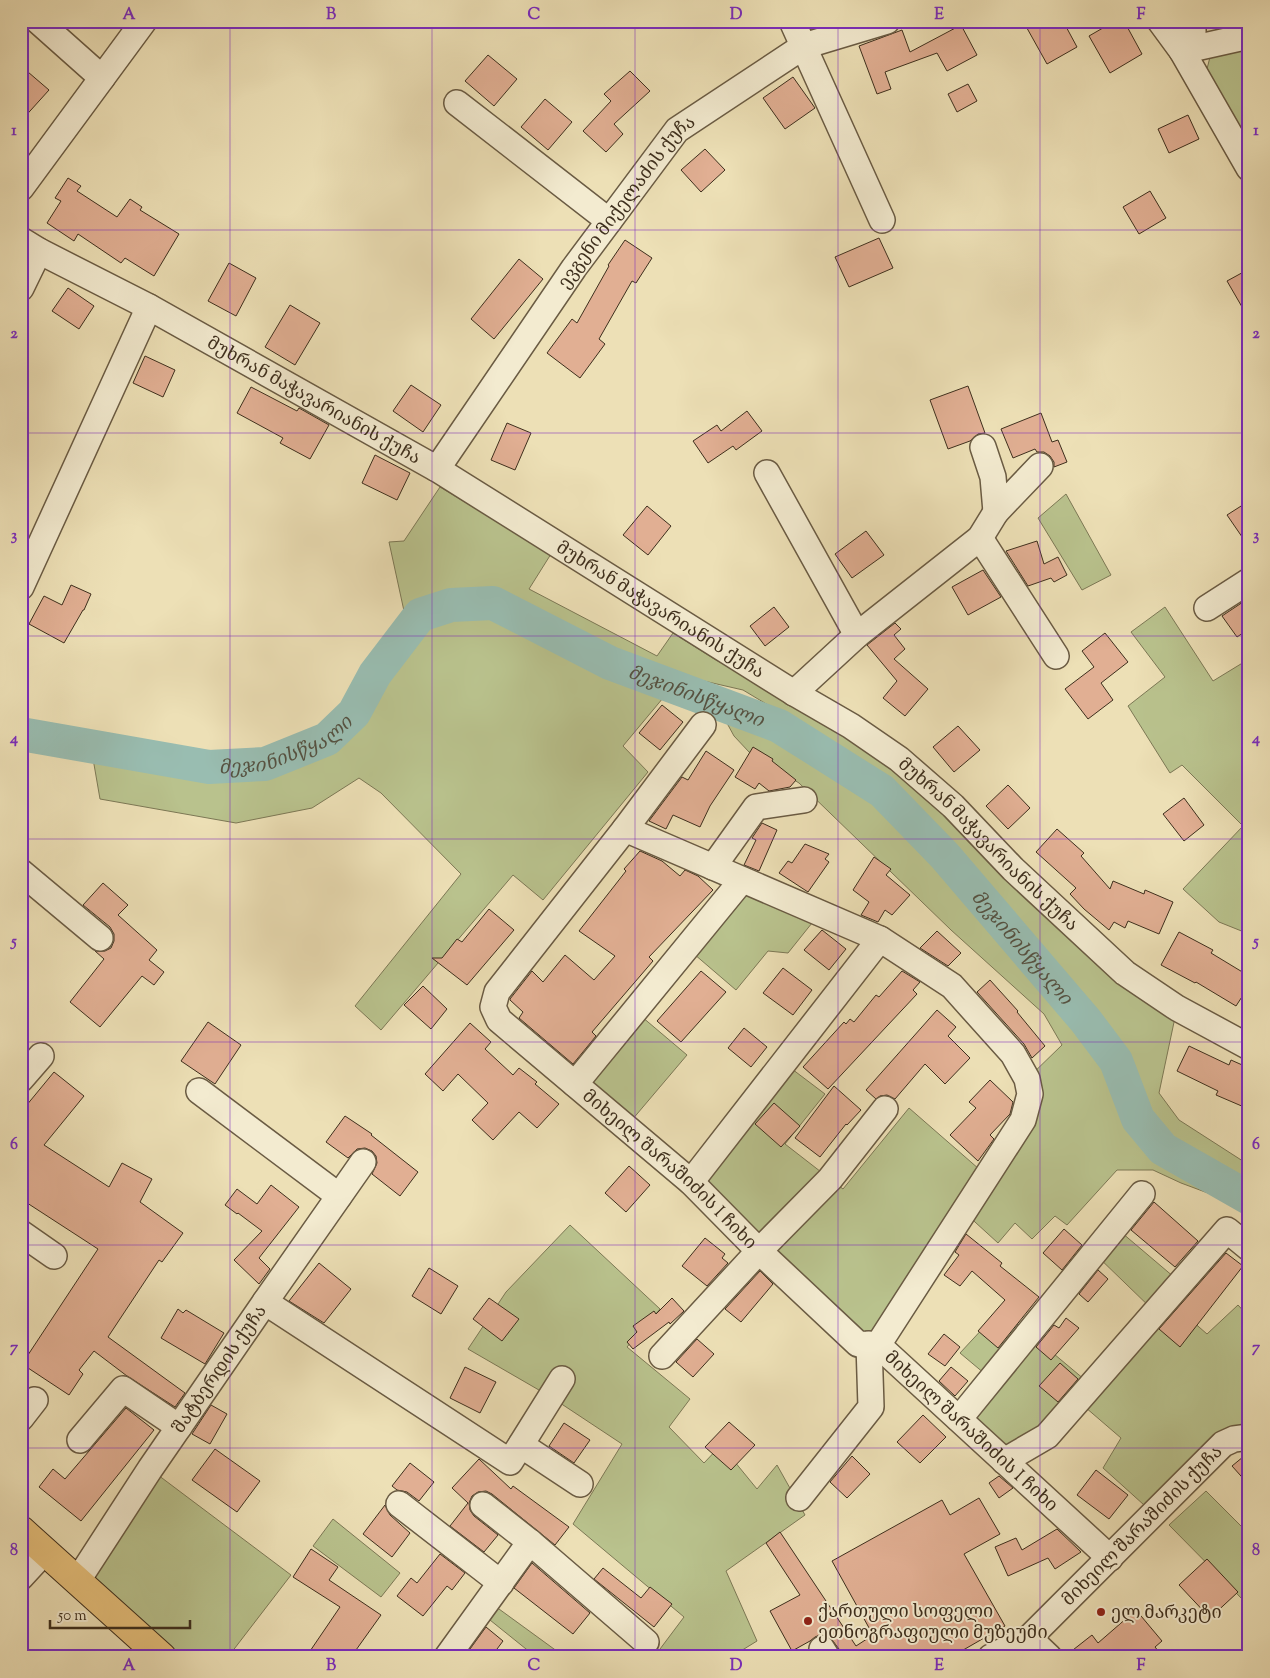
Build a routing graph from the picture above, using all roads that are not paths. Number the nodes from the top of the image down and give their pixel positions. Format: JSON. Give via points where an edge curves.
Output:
{"nodes":[{"id":1,"x":38,"y":21,"type":"edge"},
{"id":2,"x":144,"y":21,"type":"edge"},
{"id":3,"x":792,"y":21,"type":"edge"},
{"id":4,"x":887,"y":21,"type":"edge"},
{"id":5,"x":1160,"y":21,"type":"edge"},
{"id":6,"x":1193,"y":22,"type":"edge"},
{"id":7,"x":1249,"y":36,"type":"edge"},
{"id":8,"x":804,"y":46,"type":"junction"},
{"id":9,"x":1188,"y":50,"type":"junction"},
{"id":10,"x":102,"y":78,"type":"junction"},
{"id":11,"x":457,"y":103,"type":"dead end"},
{"id":12,"x":1249,"y":168,"type":"edge"},
{"id":13,"x":21,"y":188,"type":"edge"},
{"id":14,"x":882,"y":220,"type":"dead end"},
{"id":15,"x":609,"y":221,"type":"junction"},
{"id":16,"x":30,"y":246,"type":"edge"},
{"id":17,"x":21,"y":288,"type":"edge"},
{"id":18,"x":150,"y":307,"type":"junction"},
{"id":19,"x":983,"y":447,"type":"dead end"},
{"id":20,"x":1040,"y":466,"type":"dead end"},
{"id":21,"x":437,"y":469,"type":"junction"},
{"id":22,"x":767,"y":473,"type":"dead end"},
{"id":23,"x":996,"y":512,"type":"junction"},
{"id":24,"x":980,"y":538,"type":"junction"},
{"id":25,"x":1249,"y":581,"type":"edge"},
{"id":26,"x":21,"y":588,"type":"edge"},
{"id":27,"x":1207,"y":608,"type":"dead end"},
{"id":28,"x":857,"y":635,"type":"junction"},
{"id":29,"x":1056,"y":656,"type":"dead end"},
{"id":30,"x":794,"y":693,"type":"junction"},
{"id":31,"x":702,"y":725,"type":"dead end"},
{"id":32,"x":804,"y":800,"type":"dead end"},
{"id":33,"x":626,"y":829,"type":"junction"},
{"id":34,"x":713,"y":867,"type":"junction"},
{"id":35,"x":21,"y":872,"type":"edge"},
{"id":36,"x":742,"y":880,"type":"junction"},
{"id":37,"x":100,"y":938,"type":"dead end"},
{"id":38,"x":880,"y":939,"type":"junction"},
{"id":39,"x":1249,"y":1048,"type":"edge"},
{"id":40,"x":41,"y":1056,"type":"dead end"},
{"id":41,"x":21,"y":1079,"type":"edge"},
{"id":42,"x":575,"y":1084,"type":"junction"},
{"id":43,"x":199,"y":1091,"type":"dead end"},
{"id":44,"x":885,"y":1110,"type":"dead end"},
{"id":45,"x":363,"y":1162,"type":"dead end"},
{"id":46,"x":691,"y":1182,"type":"junction"},
{"id":47,"x":1142,"y":1194,"type":"dead end"},
{"id":48,"x":339,"y":1196,"type":"junction"},
{"id":49,"x":21,"y":1233,"type":"edge"},
{"id":50,"x":1249,"y":1248,"type":"edge"},
{"id":51,"x":759,"y":1252,"type":"junction"},
{"id":52,"x":54,"y":1256,"type":"dead end"},
{"id":53,"x":265,"y":1302,"type":"junction"},
{"id":54,"x":874,"y":1344,"type":"junction"},
{"id":55,"x":662,"y":1356,"type":"dead end"},
{"id":56,"x":562,"y":1379,"type":"dead end"},
{"id":57,"x":959,"y":1419,"type":"junction"},
{"id":58,"x":179,"y":1427,"type":"junction"},
{"id":59,"x":1249,"y":1437,"type":"edge"},
{"id":60,"x":80,"y":1440,"type":"dead end"},
{"id":61,"x":515,"y":1453,"type":"junction"},
{"id":62,"x":1004,"y":1461,"type":"junction"},
{"id":63,"x":580,"y":1484,"type":"dead end"},
{"id":64,"x":799,"y":1498,"type":"dead end"},
{"id":65,"x":400,"y":1504,"type":"dead end"},
{"id":66,"x":483,"y":1505,"type":"dead end"},
{"id":67,"x":21,"y":1530,"type":"edge"},
{"id":68,"x":530,"y":1542,"type":"junction"},
{"id":69,"x":45,"y":1551,"type":"junction"},
{"id":70,"x":1110,"y":1558,"type":"junction"},
{"id":71,"x":21,"y":1577,"type":"edge"},
{"id":72,"x":78,"y":1580,"type":"junction"},
{"id":73,"x":501,"y":1583,"type":"junction"},
{"id":74,"x":1029,"y":1638,"type":"junction"},
{"id":75,"x":646,"y":1642,"type":"dead end"},
{"id":76,"x":453,"y":1655,"type":"edge"},
{"id":77,"x":162,"y":1657,"type":"edge"},
{"id":78,"x":991,"y":1657,"type":"edge"},
{"id":79,"x":1049,"y":1657,"type":"edge"}],
"edges":[{"from":1,"to":10,"type":"street"},
{"from":2,"to":10,"type":"street"},
{"from":3,"to":8,"type":"street"},
{"from":4,"to":8,"type":"street","name":"ევგენი მიქელაძის ქუჩა"},
{"from":5,"to":9,"type":"street"},
{"from":6,"to":9,"type":"street"},
{"from":7,"to":9,"type":"street"},
{"from":8,"to":14,"type":"street"},
{"from":8,"to":15,"type":"street","name":"ევგენი მიქელაძის ქუჩა","via":[[677,130]]},
{"from":9,"to":12,"type":"street"},
{"from":10,"to":13,"type":"street"},
{"from":11,"to":15,"type":"street"},
{"from":15,"to":21,"type":"street","name":"ევგენი მიქელაძის ქუჩა"},
{"from":16,"to":17,"type":"street"},
{"from":16,"to":18,"type":"street","name":"მუხრან მაჭავარიანის ქუჩა"},
{"from":18,"to":21,"type":"street","name":"მუხრან მაჭავარიანის ქუჩა"},
{"from":18,"to":26,"type":"street"},
{"from":19,"to":23,"type":"street","via":[[993,477]]},
{"from":20,"to":23,"type":"street"},
{"from":21,"to":30,"type":"street","name":"მუხრან მაჭავარიანის ქუჩა"},
{"from":22,"to":28,"type":"street"},
{"from":23,"to":24,"type":"street"},
{"from":24,"to":28,"type":"street"},
{"from":24,"to":29,"type":"street"},
{"from":25,"to":27,"type":"street"},
{"from":28,"to":30,"type":"street"},
{"from":30,"to":39,"type":"street","name":"მუხრან მაჭავარიანის ქუჩა","via":[[852,726],[899,759],[953,806],[1013,869],[1125,973],[1177,1008]]},
{"from":31,"to":33,"type":"street","name":"მიხეილ შარაშიძის I ჩიხი"},
{"from":32,"to":34,"type":"street","via":[[756,807]]},
{"from":33,"to":34,"type":"street"},
{"from":33,"to":42,"type":"street","name":"მიხეილ შარაშიძის I ჩიხი","via":[[496,992],[493,1007],[499,1020]]},
{"from":34,"to":36,"type":"street"},
{"from":35,"to":37,"type":"street"},
{"from":36,"to":38,"type":"street"},
{"from":36,"to":42,"type":"street"},
{"from":38,"to":46,"type":"street"},
{"from":38,"to":54,"type":"street","via":[[952,986],[1013,1054],[1027,1078],[1030,1094],[1023,1120]]},
{"from":40,"to":41,"type":"street"},
{"from":42,"to":46,"type":"street","name":"მიხეილ შარაშიძის I ჩიხი"},
{"from":43,"to":48,"type":"street"},
{"from":44,"to":51,"type":"street","via":[[830,1179]]},
{"from":45,"to":48,"type":"street"},
{"from":46,"to":51,"type":"street","name":"მიხეილ შარაშიძის I ჩიხი"},
{"from":47,"to":57,"type":"street"},
{"from":48,"to":53,"type":"street"},
{"from":49,"to":52,"type":"street"},
{"from":50,"to":62,"type":"street","via":[[1227,1230],[1047,1436]]},
{"from":51,"to":54,"type":"street","name":"მიხეილ შარაშიძის I ჩიხი","via":[[858,1344]]},
{"from":51,"to":55,"type":"street"},
{"from":53,"to":58,"type":"street","name":"შატბერდის ქუჩა"},
{"from":53,"to":61,"type":"street","name":"შატბერდის ქუჩა"},
{"from":54,"to":57,"type":"street","name":"მიხეილ შარაშიძის I ჩიხი"},
{"from":54,"to":64,"type":"street","via":[[870,1407]]},
{"from":56,"to":61,"type":"street"},
{"from":57,"to":62,"type":"street","name":"მიხეილ შარაშიძის I ჩიხი"},
{"from":58,"to":60,"type":"street","via":[[123,1389]]},
{"from":58,"to":72,"type":"street","name":"შატბერდის ქუჩა"},
{"from":59,"to":70,"type":"street","name":"მიხეილ შარაშიძის ქუჩა","via":[[1223,1444]]},
{"from":61,"to":63,"type":"street","name":"შატბერდის ქუჩა"},
{"from":62,"to":70,"type":"street","name":"მიხეილ შარაშიძის I ჩიხი"},
{"from":65,"to":73,"type":"street"},
{"from":66,"to":68,"type":"street"},
{"from":67,"to":69,"type":"highway"},
{"from":68,"to":73,"type":"street"},
{"from":68,"to":75,"type":"street"},
{"from":69,"to":71,"type":"street"},
{"from":69,"to":72,"type":"highway"},
{"from":70,"to":74,"type":"street","name":"მიხეილ შარაშიძის ქუჩა"},
{"from":72,"to":77,"type":"highway"},
{"from":73,"to":76,"type":"street"},
{"from":74,"to":78,"type":"street","name":"მიხეილ შარაშიძის ქუჩა"},
{"from":74,"to":79,"type":"street"}]}
